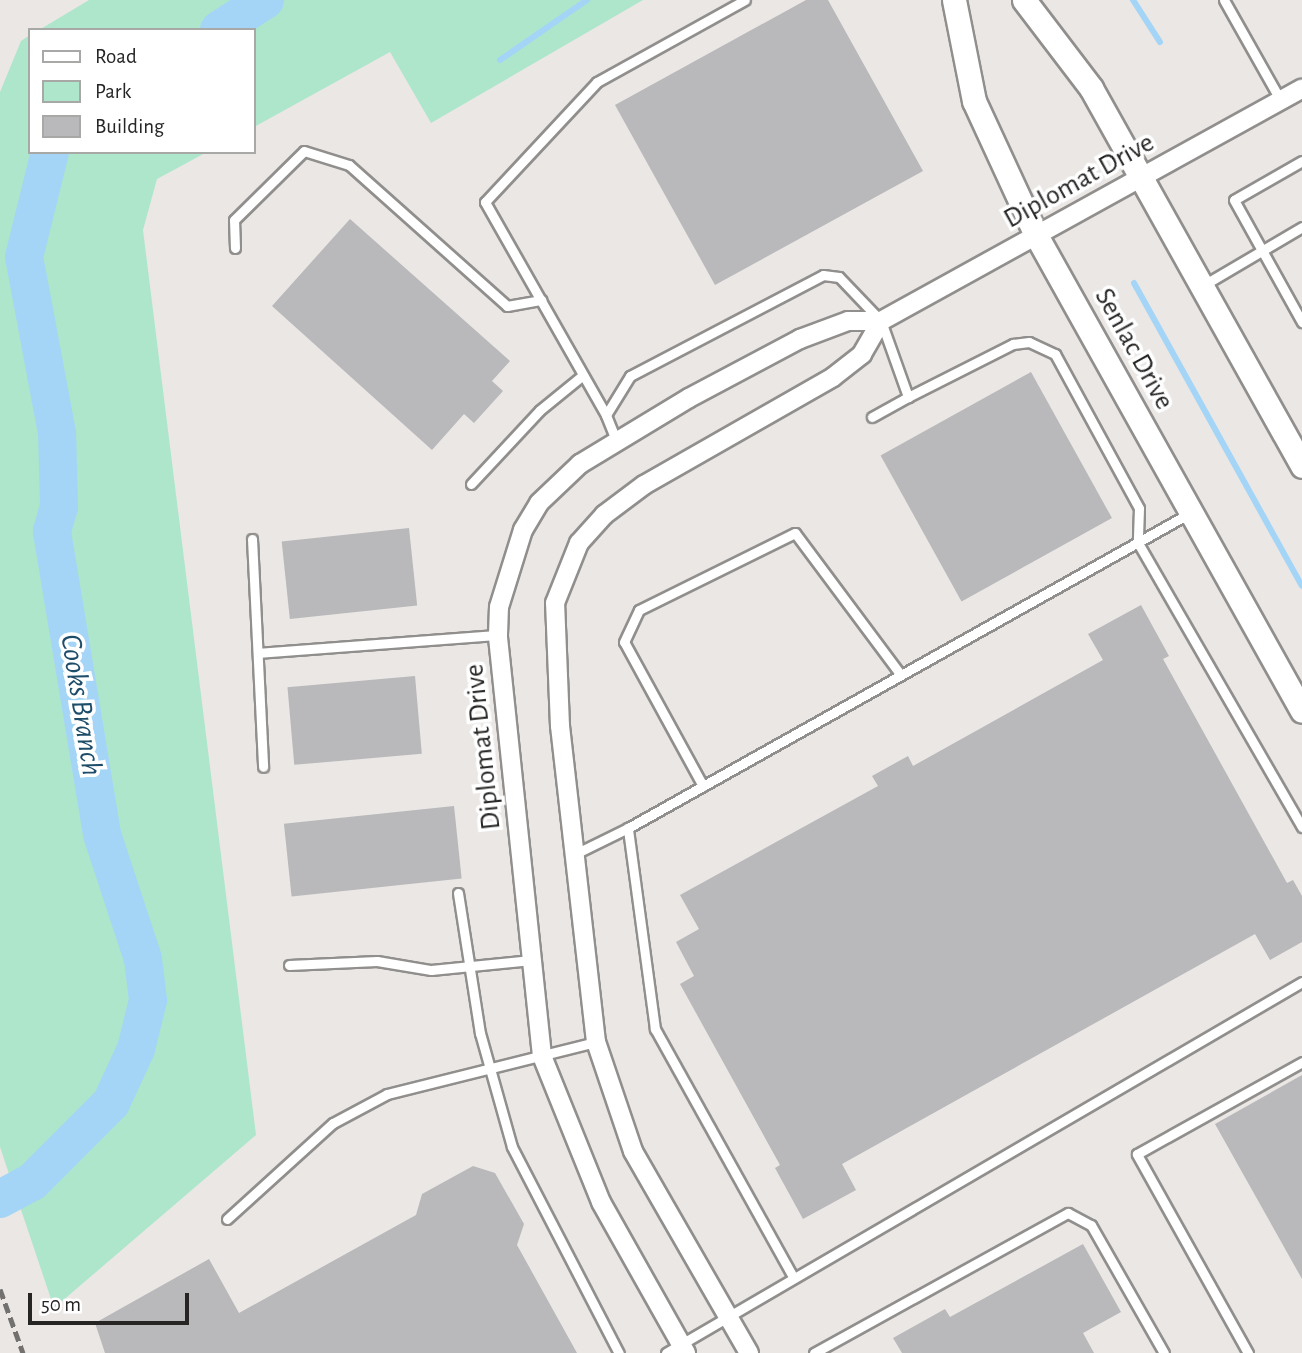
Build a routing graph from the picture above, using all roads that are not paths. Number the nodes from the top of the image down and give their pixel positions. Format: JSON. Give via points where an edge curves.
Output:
{"nodes":[{"id":1,"x":746,"y":0,"type":"edge"},
{"id":2,"x":954,"y":0,"type":"edge"},
{"id":3,"x":1024,"y":0,"type":"edge"},
{"id":4,"x":1224,"y":0,"type":"edge"},
{"id":5,"x":1302,"y":89,"type":"edge"},
{"id":6,"x":1281,"y":101,"type":"junction"},
{"id":7,"x":1302,"y":161,"type":"edge"},
{"id":8,"x":1140,"y":177,"type":"junction"},
{"id":9,"x":1302,"y":227,"type":"edge"},
{"id":10,"x":1036,"y":235,"type":"junction"},
{"id":11,"x":235,"y":248,"type":"dead end"},
{"id":12,"x":1260,"y":250,"type":"junction"},
{"id":13,"x":1202,"y":286,"type":"junction"},
{"id":14,"x":541,"y":300,"type":"junction"},
{"id":15,"x":881,"y":321,"type":"junction"},
{"id":16,"x":1302,"y":322,"type":"edge"},
{"id":17,"x":583,"y":375,"type":"junction"},
{"id":18,"x":908,"y":397,"type":"junction"},
{"id":19,"x":606,"y":415,"type":"junction"},
{"id":20,"x":872,"y":417,"type":"dead end"},
{"id":21,"x":1294,"y":434,"type":"edge"},
{"id":22,"x":616,"y":440,"type":"junction"},
{"id":23,"x":1302,"y":467,"type":"edge"},
{"id":24,"x":471,"y":484,"type":"dead end"},
{"id":25,"x":1191,"y":513,"type":"junction"},
{"id":26,"x":253,"y":539,"type":"dead end"},
{"id":27,"x":1138,"y":543,"type":"junction"},
{"id":28,"x":498,"y":635,"type":"junction"},
{"id":29,"x":258,"y":653,"type":"junction"},
{"id":30,"x":901,"y":675,"type":"junction"},
{"id":31,"x":1302,"y":711,"type":"edge"},
{"id":32,"x":263,"y":767,"type":"dead end"},
{"id":33,"x":703,"y":786,"type":"junction"},
{"id":34,"x":1302,"y":827,"type":"edge"},
{"id":35,"x":628,"y":828,"type":"junction"},
{"id":36,"x":575,"y":854,"type":"junction"},
{"id":37,"x":458,"y":893,"type":"dead end"},
{"id":38,"x":532,"y":960,"type":"junction"},
{"id":39,"x":289,"y":965,"type":"dead end"},
{"id":40,"x":467,"y":966,"type":"junction"},
{"id":41,"x":1302,"y":982,"type":"edge"},
{"id":42,"x":596,"y":1042,"type":"junction"},
{"id":43,"x":542,"y":1056,"type":"junction"},
{"id":44,"x":1302,"y":1062,"type":"edge"},
{"id":45,"x":490,"y":1069,"type":"junction"},
{"id":46,"x":227,"y":1219,"type":"dead end"},
{"id":47,"x":792,"y":1275,"type":"junction"},
{"id":48,"x":726,"y":1313,"type":"junction"},
{"id":49,"x":677,"y":1350,"type":"edge"},
{"id":50,"x":827,"y":1350,"type":"edge"},
{"id":51,"x":619,"y":1353,"type":"edge"},
{"id":52,"x":748,"y":1353,"type":"edge"},
{"id":53,"x":814,"y":1353,"type":"edge"},
{"id":54,"x":1164,"y":1353,"type":"edge"},
{"id":55,"x":1248,"y":1353,"type":"edge"}],
"edges":[{"from":1,"to":14,"type":"lane","via":[[597,82],[485,202]]},
{"from":2,"to":10,"type":"street","name":"Senlac Drive","via":[[974,102]]},
{"from":3,"to":8,"type":"street","via":[[1091,88]]},
{"from":4,"to":6,"type":"lane"},
{"from":5,"to":6,"type":"street","name":"Diplomat Drive"},
{"from":6,"to":8,"type":"street","name":"Diplomat Drive"},
{"from":7,"to":12,"type":"lane","via":[[1234,200]]},
{"from":8,"to":10,"type":"street","name":"Diplomat Drive"},
{"from":8,"to":13,"type":"street"},
{"from":9,"to":12,"type":"lane"},
{"from":10,"to":15,"type":"street","name":"Diplomat Drive"},
{"from":10,"to":25,"type":"street","name":"Senlac Drive"},
{"from":11,"to":14,"type":"lane","via":[[234,220],[304,151],[349,165],[508,306]]},
{"from":12,"to":13,"type":"lane"},
{"from":12,"to":16,"type":"lane"},
{"from":13,"to":21,"type":"street"},
{"from":14,"to":17,"type":"lane"},
{"from":15,"to":18,"type":"lane"},
{"from":15,"to":19,"type":"lane","via":[[839,276],[823,275],[631,376]]},
{"from":15,"to":22,"type":"street","name":"Diplomat Drive","via":[[848,321],[800,339]]},
{"from":15,"to":36,"type":"street","via":[[862,354],[833,377],[644,485],[579,543],[555,603],[553,644]]},
{"from":17,"to":19,"type":"lane"},
{"from":17,"to":24,"type":"lane","via":[[540,410]]},
{"from":18,"to":20,"type":"lane"},
{"from":18,"to":27,"type":"lane","via":[[1013,344],[1029,342],[1055,354],[1139,508]]},
{"from":19,"to":22,"type":"lane"},
{"from":21,"to":23,"type":"street"},
{"from":22,"to":28,"type":"street","name":"Diplomat Drive","via":[[580,464],[528,521],[499,607]]},
{"from":25,"to":27,"type":"lane"},
{"from":25,"to":31,"type":"street","name":"Senlac Drive"},
{"from":26,"to":29,"type":"lane"},
{"from":27,"to":30,"type":"lane"},
{"from":27,"to":34,"type":"lane"},
{"from":28,"to":29,"type":"lane"},
{"from":28,"to":38,"type":"street","name":"Diplomat Drive"},
{"from":29,"to":32,"type":"lane","via":[[254,678]]},
{"from":30,"to":33,"type":"lane"},
{"from":30,"to":33,"type":"lane","via":[[795,533],[639,610],[624,642]]},
{"from":33,"to":35,"type":"lane"},
{"from":35,"to":36,"type":"lane"},
{"from":35,"to":47,"type":"lane","via":[[655,1029]]},
{"from":36,"to":42,"type":"street"},
{"from":37,"to":40,"type":"lane"},
{"from":38,"to":40,"type":"lane"},
{"from":38,"to":43,"type":"street","name":"Diplomat Drive"},
{"from":39,"to":40,"type":"lane","via":[[377,961],[431,970]]},
{"from":40,"to":45,"type":"lane"},
{"from":41,"to":47,"type":"lane"},
{"from":42,"to":43,"type":"lane"},
{"from":42,"to":48,"type":"street","via":[[633,1151]]},
{"from":43,"to":45,"type":"lane"},
{"from":43,"to":49,"type":"street","name":"Diplomat Drive","via":[[601,1202]]},
{"from":44,"to":55,"type":"lane","via":[[1137,1154]]},
{"from":45,"to":46,"type":"lane","via":[[387,1094],[352,1112]]},
{"from":45,"to":51,"type":"lane","via":[[512,1147]]},
{"from":47,"to":48,"type":"lane"},
{"from":48,"to":49,"type":"lane"},
{"from":48,"to":52,"type":"street"},
{"from":50,"to":53,"type":"lane"},
{"from":50,"to":54,"type":"lane","via":[[1068,1213],[1091,1225]]}]}
